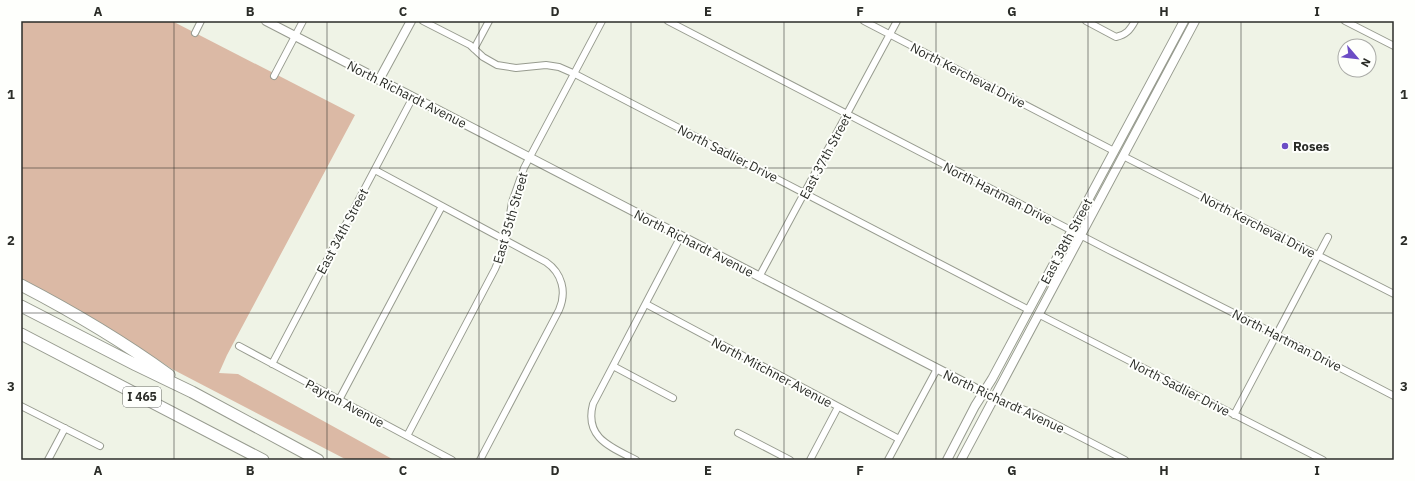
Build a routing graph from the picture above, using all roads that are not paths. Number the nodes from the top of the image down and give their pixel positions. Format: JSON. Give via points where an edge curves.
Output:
{"nodes":[{"id":1,"x":201,"y":21,"type":"edge"},
{"id":2,"x":266,"y":21,"type":"edge"},
{"id":3,"x":303,"y":21,"type":"edge"},
{"id":4,"x":411,"y":21,"type":"edge"},
{"id":5,"x":422,"y":21,"type":"edge"},
{"id":6,"x":489,"y":21,"type":"edge"},
{"id":7,"x":602,"y":21,"type":"edge"},
{"id":8,"x":668,"y":21,"type":"edge"},
{"id":9,"x":864,"y":21,"type":"edge"},
{"id":10,"x":897,"y":21,"type":"edge"},
{"id":11,"x":1086,"y":21,"type":"edge"},
{"id":12,"x":1135,"y":21,"type":"edge"},
{"id":13,"x":1184,"y":21,"type":"edge"},
{"id":14,"x":1195,"y":21,"type":"edge"},
{"id":15,"x":1345,"y":21,"type":"edge"},
{"id":16,"x":195,"y":33,"type":"dead end"},
{"id":17,"x":890,"y":34,"type":"junction"},
{"id":18,"x":295,"y":36,"type":"junction"},
{"id":19,"x":1394,"y":46,"type":"edge"},
{"id":20,"x":474,"y":49,"type":"junction"},
{"id":21,"x":575,"y":74,"type":"junction"},
{"id":22,"x":274,"y":76,"type":"dead end"},
{"id":23,"x":380,"y":80,"type":"junction"},
{"id":24,"x":413,"y":97,"type":"junction"},
{"id":25,"x":847,"y":114,"type":"junction"},
{"id":26,"x":1114,"y":151,"type":"junction"},
{"id":27,"x":1123,"y":156,"type":"junction"},
{"id":28,"x":529,"y":158,"type":"junction"},
{"id":29,"x":375,"y":170,"type":"junction"},
{"id":30,"x":804,"y":193,"type":"junction"},
{"id":31,"x":442,"y":206,"type":"junction"},
{"id":32,"x":1072,"y":230,"type":"junction"},
{"id":33,"x":1081,"y":235,"type":"junction"},
{"id":34,"x":681,"y":236,"type":"junction"},
{"id":35,"x":1328,"y":237,"type":"dead end"},
{"id":36,"x":506,"y":240,"type":"junction"},
{"id":37,"x":1318,"y":255,"type":"junction"},
{"id":38,"x":759,"y":277,"type":"junction"},
{"id":39,"x":21,"y":285,"type":"edge"},
{"id":40,"x":1394,"y":294,"type":"edge"},
{"id":41,"x":646,"y":304,"type":"junction"},
{"id":42,"x":21,"y":306,"type":"edge"},
{"id":43,"x":1029,"y":310,"type":"junction"},
{"id":44,"x":1038,"y":314,"type":"junction"},
{"id":45,"x":21,"y":334,"type":"edge"},
{"id":46,"x":1277,"y":334,"type":"junction"},
{"id":47,"x":239,"y":346,"type":"dead end"},
{"id":48,"x":272,"y":364,"type":"junction"},
{"id":49,"x":613,"y":366,"type":"junction"},
{"id":50,"x":937,"y":369,"type":"junction"},
{"id":51,"x":192,"y":392,"type":"junction"},
{"id":52,"x":982,"y":393,"type":"junction"},
{"id":53,"x":1394,"y":396,"type":"edge"},
{"id":54,"x":673,"y":398,"type":"dead end"},
{"id":55,"x":994,"y":398,"type":"junction"},
{"id":56,"x":339,"y":400,"type":"junction"},
{"id":57,"x":21,"y":406,"type":"edge"},
{"id":58,"x":838,"y":407,"type":"junction"},
{"id":59,"x":1234,"y":415,"type":"junction"},
{"id":60,"x":65,"y":428,"type":"junction"},
{"id":61,"x":738,"y":433,"type":"dead end"},
{"id":62,"x":407,"y":436,"type":"junction"},
{"id":63,"x":899,"y":439,"type":"junction"},
{"id":64,"x":100,"y":446,"type":"dead end"},
{"id":65,"x":48,"y":460,"type":"edge"},
{"id":66,"x":263,"y":460,"type":"edge"},
{"id":67,"x":318,"y":460,"type":"edge"},
{"id":68,"x":452,"y":460,"type":"edge"},
{"id":69,"x":480,"y":460,"type":"edge"},
{"id":70,"x":636,"y":460,"type":"edge"},
{"id":71,"x":790,"y":460,"type":"edge"},
{"id":72,"x":810,"y":460,"type":"edge"},
{"id":73,"x":888,"y":460,"type":"edge"},
{"id":74,"x":946,"y":460,"type":"edge"},
{"id":75,"x":961,"y":460,"type":"edge"},
{"id":76,"x":1125,"y":460,"type":"edge"},
{"id":77,"x":1322,"y":460,"type":"edge"}],
"edges":[{"from":1,"to":16,"type":"street"},
{"from":2,"to":18,"type":"main road","name":"North Richardt Avenue"},
{"from":3,"to":18,"type":"street"},
{"from":4,"to":23,"type":"main road"},
{"from":5,"to":20,"type":"street","name":"North Sadlier Drive"},
{"from":6,"to":20,"type":"street"},
{"from":7,"to":21,"type":"street","name":"East 35th Street"},
{"from":8,"to":25,"type":"street","name":"North Hartman Drive"},
{"from":9,"to":17,"type":"street","name":"North Kercheval Drive"},
{"from":10,"to":17,"type":"street","name":"East 37th Street"},
{"from":11,"to":12,"type":"street","via":[[1116,38],[1125,35]]},
{"from":13,"to":26,"type":"main road","name":"East 38th Street"},
{"from":14,"to":27,"type":"main road","name":"East 38th Street"},
{"from":15,"to":19,"type":"street"},
{"from":17,"to":25,"type":"street","name":"East 37th Street"},
{"from":17,"to":26,"type":"street","name":"North Kercheval Drive"},
{"from":18,"to":22,"type":"street"},
{"from":18,"to":23,"type":"main road","name":"North Richardt Avenue"},
{"from":20,"to":21,"type":"street","name":"North Sadlier Drive","via":[[487,60],[500,66],[516,68],[546,65]]},
{"from":21,"to":28,"type":"street","name":"East 35th Street"},
{"from":21,"to":30,"type":"street","name":"North Sadlier Drive"},
{"from":23,"to":24,"type":"main road","name":"North Richardt Avenue"},
{"from":24,"to":28,"type":"main road","name":"North Richardt Avenue"},
{"from":24,"to":29,"type":"street","name":"East 34th Street"},
{"from":25,"to":30,"type":"street","name":"East 37th Street"},
{"from":25,"to":32,"type":"street","name":"North Hartman Drive"},
{"from":26,"to":32,"type":"main road","name":"East 38th Street"},
{"from":27,"to":33,"type":"main road","name":"East 38th Street"},
{"from":27,"to":37,"type":"street","name":"North Kercheval Drive"},
{"from":28,"to":34,"type":"main road","name":"North Richardt Avenue"},
{"from":28,"to":36,"type":"street","name":"East 35th Street","via":[[515,192]]},
{"from":29,"to":31,"type":"street"},
{"from":29,"to":48,"type":"street","name":"East 34th Street"},
{"from":30,"to":38,"type":"street","name":"East 37th Street"},
{"from":30,"to":43,"type":"street","name":"North Sadlier Drive"},
{"from":31,"to":36,"type":"street"},
{"from":31,"to":56,"type":"street"},
{"from":32,"to":33,"type":"street","name":"North Hartman Drive"},
{"from":32,"to":43,"type":"main road","name":"East 38th Street"},
{"from":33,"to":44,"type":"main road","name":"East 38th Street"},
{"from":33,"to":46,"type":"street","name":"North Hartman Drive"},
{"from":34,"to":38,"type":"main road","name":"North Richardt Avenue"},
{"from":34,"to":41,"type":"street"},
{"from":35,"to":37,"type":"street"},
{"from":36,"to":62,"type":"street","name":"East 35th Street","via":[[496,268]]},
{"from":36,"to":69,"type":"street","via":[[550,265],[559,276],[563,300]]},
{"from":37,"to":40,"type":"street","name":"North Kercheval Drive"},
{"from":37,"to":46,"type":"street"},
{"from":38,"to":50,"type":"main road","name":"North Richardt Avenue"},
{"from":39,"to":51,"type":"highway","via":[[81,317],[141,355]]},
{"from":41,"to":49,"type":"street"},
{"from":41,"to":58,"type":"street","name":"North Mitchner Avenue"},
{"from":42,"to":51,"type":"highway","number":"I 465"},
{"from":43,"to":52,"type":"main road","name":"East 38th Street"},
{"from":44,"to":55,"type":"main road","name":"East 38th Street"},
{"from":44,"to":59,"type":"street","name":"North Sadlier Drive"},
{"from":45,"to":66,"type":"highway","number":"I 465"},
{"from":46,"to":53,"type":"street","name":"North Hartman Drive"},
{"from":46,"to":59,"type":"street"},
{"from":47,"to":48,"type":"street","name":"Payton Avenue"},
{"from":48,"to":56,"type":"street","name":"Payton Avenue"},
{"from":49,"to":54,"type":"street"},
{"from":49,"to":70,"type":"street","via":[[593,404],[590,414],[592,427],[602,441]]},
{"from":50,"to":52,"type":"main road","name":"North Richardt Avenue"},
{"from":50,"to":63,"type":"street"},
{"from":51,"to":67,"type":"highway","number":"I 465"},
{"from":52,"to":55,"type":"main road","name":"North Richardt Avenue"},
{"from":52,"to":74,"type":"main road","name":"East 38th Street"},
{"from":55,"to":75,"type":"main road","name":"East 38th Street"},
{"from":55,"to":76,"type":"street","name":"North Richardt Avenue","via":[[1034,413]]},
{"from":56,"to":62,"type":"street","name":"Payton Avenue"},
{"from":57,"to":60,"type":"street"},
{"from":58,"to":63,"type":"street","name":"North Mitchner Avenue"},
{"from":58,"to":72,"type":"street"},
{"from":59,"to":77,"type":"street","name":"North Sadlier Drive"},
{"from":60,"to":64,"type":"street"},
{"from":60,"to":65,"type":"street"},
{"from":61,"to":71,"type":"street"},
{"from":62,"to":68,"type":"street","name":"Payton Avenue"},
{"from":63,"to":73,"type":"street"}]}
